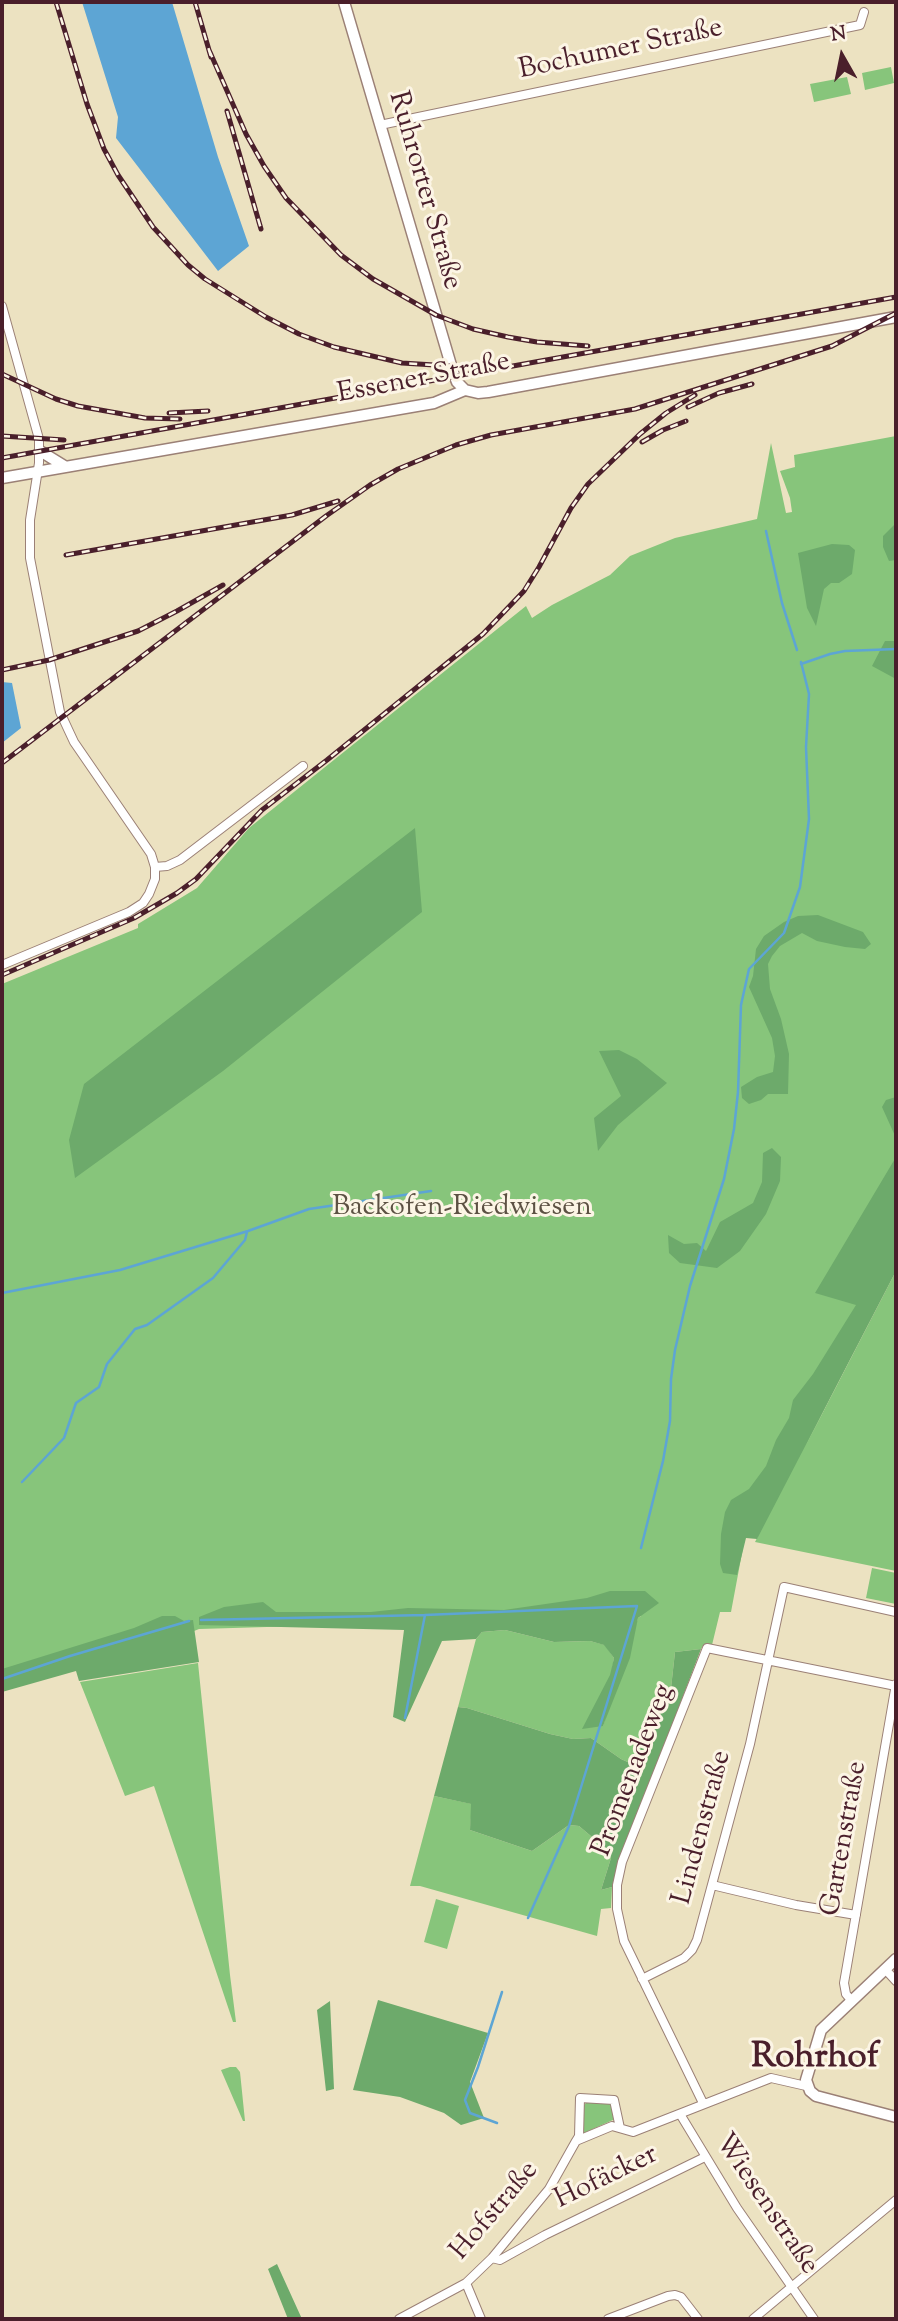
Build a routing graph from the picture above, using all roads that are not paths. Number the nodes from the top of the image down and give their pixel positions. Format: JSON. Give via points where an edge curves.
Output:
{"nodes":[{"id":1,"x":344,"y":2,"type":"edge"},
{"id":2,"x":864,"y":12,"type":"dead end"},
{"id":3,"x":380,"y":125,"type":"junction"},
{"id":4,"x":2,"y":306,"type":"edge"},
{"id":5,"x":896,"y":317,"type":"edge"},
{"id":6,"x":465,"y":390,"type":"junction"},
{"id":7,"x":40,"y":451,"type":"junction"},
{"id":8,"x":66,"y":467,"type":"junction"},
{"id":9,"x":38,"y":472,"type":"junction"},
{"id":10,"x":2,"y":478,"type":"edge"},
{"id":11,"x":303,"y":766,"type":"dead end"},
{"id":12,"x":155,"y":867,"type":"junction"},
{"id":13,"x":2,"y":965,"type":"edge"},
{"id":14,"x":896,"y":1612,"type":"edge"},
{"id":15,"x":770,"y":1660,"type":"junction"},
{"id":16,"x":896,"y":1685,"type":"edge"},
{"id":17,"x":712,"y":1885,"type":"junction"},
{"id":18,"x":856,"y":1914,"type":"junction"},
{"id":19,"x":896,"y":1959,"type":"edge"},
{"id":20,"x":886,"y":1969,"type":"junction"},
{"id":21,"x":642,"y":1979,"type":"junction"},
{"id":22,"x":896,"y":1981,"type":"edge"},
{"id":23,"x":850,"y":2000,"type":"junction"},
{"id":24,"x":807,"y":2086,"type":"junction"},
{"id":25,"x":703,"y":2104,"type":"junction"},
{"id":26,"x":680,"y":2114,"type":"junction"},
{"id":27,"x":896,"y":2117,"type":"edge"},
{"id":28,"x":620,"y":2128,"type":"junction"},
{"id":29,"x":576,"y":2141,"type":"junction"},
{"id":30,"x":705,"y":2157,"type":"junction"},
{"id":31,"x":896,"y":2200,"type":"edge"},
{"id":32,"x":492,"y":2258,"type":"junction"},
{"id":33,"x":466,"y":2283,"type":"junction"},
{"id":34,"x":792,"y":2287,"type":"junction"},
{"id":35,"x":399,"y":2319,"type":"edge"},
{"id":36,"x":481,"y":2319,"type":"edge"},
{"id":37,"x":608,"y":2319,"type":"edge"},
{"id":38,"x":698,"y":2319,"type":"edge"},
{"id":39,"x":752,"y":2319,"type":"edge"},
{"id":40,"x":814,"y":2319,"type":"edge"}],
"edges":[{"from":1,"to":3,"type":"street","name":"Ruhrorter Straße"},
{"from":2,"to":3,"type":"street","name":"Bochumer Straße","via":[[860,24]]},
{"from":3,"to":6,"type":"street","name":"Ruhrorter Straße","via":[[453,372]]},
{"from":4,"to":7,"type":"street"},
{"from":5,"to":6,"type":"street","name":"Essener Straße","via":[[488,392]]},
{"from":6,"to":8,"type":"street","name":"Essener Straße","via":[[434,403]]},
{"from":7,"to":8,"type":"street"},
{"from":7,"to":9,"type":"street"},
{"from":8,"to":9,"type":"street","name":"Essener Straße"},
{"from":9,"to":10,"type":"street","name":"Essener Straße"},
{"from":9,"to":12,"type":"street","via":[[30,520],[30,558],[60,712],[74,742],[145,844]]},
{"from":11,"to":12,"type":"street","via":[[180,860]]},
{"from":12,"to":13,"type":"street","via":[[149,894],[129,912]]},
{"from":14,"to":15,"type":"street","name":"Lindenstraße","via":[[783,1587]]},
{"from":15,"to":16,"type":"street"},
{"from":15,"to":17,"type":"street","name":"Lindenstraße"},
{"from":15,"to":21,"type":"street","name":"Promenadeweg","via":[[706,1648],[617,1885],[620,1930]]},
{"from":16,"to":18,"type":"street","name":"Gartenstraße"},
{"from":17,"to":18,"type":"street"},
{"from":17,"to":21,"type":"street","name":"Lindenstraße","via":[[692,1950]]},
{"from":18,"to":23,"type":"street","name":"Gartenstraße","via":[[844,1983]]},
{"from":19,"to":20,"type":"street"},
{"from":20,"to":22,"type":"street"},
{"from":20,"to":23,"type":"street"},
{"from":21,"to":25,"type":"street","name":"Promenadeweg"},
{"from":23,"to":24,"type":"street","via":[[819,2032]]},
{"from":24,"to":25,"type":"street","via":[[771,2078]]},
{"from":24,"to":27,"type":"street","via":[[816,2096]]},
{"from":25,"to":26,"type":"street"},
{"from":26,"to":28,"type":"street","via":[[633,2132]]},
{"from":26,"to":30,"type":"street","name":"Wiesenstraße"},
{"from":28,"to":29,"type":"street","via":[[605,2128]]},
{"from":28,"to":29,"type":"street","name":"Hofstraße","via":[[614,2100],[580,2098]]},
{"from":29,"to":32,"type":"street","name":"Hofstraße","via":[[549,2189]]},
{"from":30,"to":32,"type":"street","name":"Hofäcker","via":[[500,2260]]},
{"from":30,"to":34,"type":"street","name":"Wiesenstraße"},
{"from":31,"to":34,"type":"street"},
{"from":32,"to":33,"type":"street","name":"Hofstraße"},
{"from":33,"to":35,"type":"street","name":"Hofstraße"},
{"from":33,"to":36,"type":"street"},
{"from":34,"to":39,"type":"street"},
{"from":34,"to":40,"type":"street","name":"Wiesenstraße"},
{"from":37,"to":38,"type":"street","via":[[675,2295]]}]}
